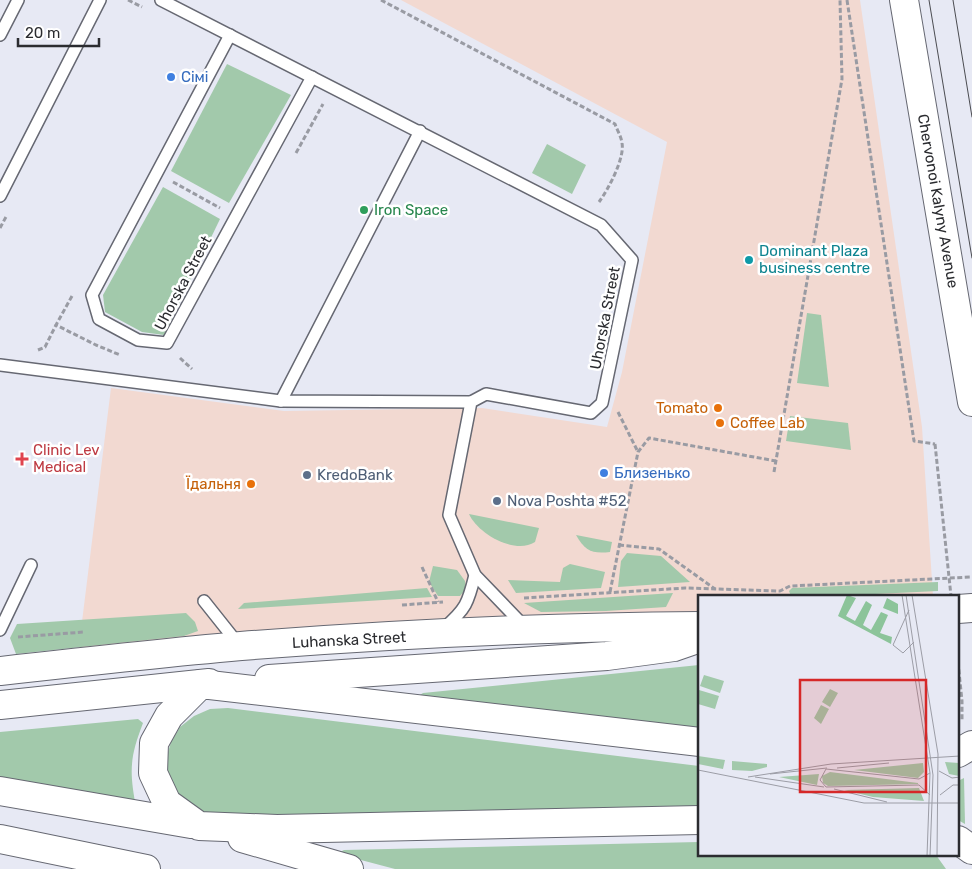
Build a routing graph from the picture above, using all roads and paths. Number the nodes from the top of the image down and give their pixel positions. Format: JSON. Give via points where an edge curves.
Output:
{"nodes":[{"id":1,"x":18,"y":0,"type":"edge"},
{"id":2,"x":100,"y":0,"type":"edge"},
{"id":3,"x":161,"y":0,"type":"edge"},
{"id":4,"x":381,"y":0,"type":"edge"},
{"id":5,"x":840,"y":0,"type":"edge"},
{"id":6,"x":847,"y":0,"type":"edge"},
{"id":7,"x":904,"y":0,"type":"edge"},
{"id":8,"x":0,"y":35,"type":"edge"},
{"id":9,"x":230,"y":35,"type":"junction"},
{"id":10,"x":312,"y":76,"type":"junction"},
{"id":11,"x":420,"y":131,"type":"junction"},
{"id":12,"x":618,"y":166,"type":"dead end"},
{"id":13,"x":156,"y":173,"type":"junction"},
{"id":14,"x":0,"y":196,"type":"edge"},
{"id":15,"x":236,"y":217,"type":"junction"},
{"id":16,"x":56,"y":325,"type":"dead end"},
{"id":17,"x":45,"y":347,"type":"dead end"},
{"id":18,"x":0,"y":365,"type":"edge"},
{"id":19,"x":606,"y":389,"type":"junction"},
{"id":20,"x":281,"y":401,"type":"junction"},
{"id":21,"x":472,"y":402,"type":"junction"},
{"id":22,"x":972,"y":402,"type":"edge"},
{"id":23,"x":638,"y":452,"type":"junction"},
{"id":24,"x":776,"y":461,"type":"junction"},
{"id":25,"x":774,"y":472,"type":"dead end"},
{"id":26,"x":619,"y":545,"type":"junction"},
{"id":27,"x":31,"y":565,"type":"dead end"},
{"id":28,"x":422,"y":567,"type":"dead end"},
{"id":29,"x":475,"y":575,"type":"junction"},
{"id":30,"x":972,"y":577,"type":"edge"},
{"id":31,"x":610,"y":592,"type":"dead end"},
{"id":32,"x":951,"y":595,"type":"edge"},
{"id":33,"x":204,"y":600,"type":"dead end"},
{"id":34,"x":438,"y":602,"type":"dead end"},
{"id":35,"x":698,"y":626,"type":"edge"},
{"id":36,"x":0,"y":630,"type":"edge"},
{"id":37,"x":528,"y":630,"type":"junction"},
{"id":38,"x":435,"y":635,"type":"junction"},
{"id":39,"x":698,"y":639,"type":"edge"},
{"id":40,"x":240,"y":646,"type":"junction"},
{"id":41,"x":0,"y":670,"type":"edge"},
{"id":42,"x":960,"y":682,"type":"edge"},
{"id":43,"x":201,"y":684,"type":"junction"},
{"id":44,"x":0,"y":705,"type":"edge"},
{"id":45,"x":967,"y":735,"type":"edge"},
{"id":46,"x":698,"y":742,"type":"edge"},
{"id":47,"x":960,"y":749,"type":"edge"},
{"id":48,"x":0,"y":790,"type":"edge"},
{"id":49,"x":698,"y":820,"type":"edge"},
{"id":50,"x":199,"y":826,"type":"junction"},
{"id":51,"x":0,"y":839,"type":"edge"},
{"id":52,"x":960,"y":841,"type":"edge"},
{"id":53,"x":972,"y":850,"type":"edge"},
{"id":54,"x":146,"y":869,"type":"edge"},
{"id":55,"x":349,"y":869,"type":"edge"}],
"edges":[{"from":1,"to":8,"type":"lane"},
{"from":2,"to":14,"type":"lane"},
{"from":3,"to":9,"type":"lane","name":"Uhorska Street"},
{"from":4,"to":12,"type":"path","via":[[615,124],[623,145]]},
{"from":5,"to":24,"type":"path","via":[[842,79]]},
{"from":6,"to":32,"type":"path","bridge":true,"via":[[914,441],[936,444]]},
{"from":7,"to":22,"type":"main road","name":"Chervonoi Kalyny Avenue"},
{"from":9,"to":10,"type":"lane","name":"Uhorska Street"},
{"from":9,"to":13,"type":"lane","name":"Uhorska Street"},
{"from":10,"to":11,"type":"lane","name":"Uhorska Street"},
{"from":10,"to":15,"type":"lane","name":"Uhorska Street"},
{"from":11,"to":19,"type":"lane","name":"Uhorska Street","via":[[601,225],[632,260]]},
{"from":11,"to":20,"type":"lane"},
{"from":13,"to":15,"type":"path"},
{"from":13,"to":15,"type":"lane","name":"Uhorska Street","via":[[92,295],[99,319],[138,340],[167,343]]},
{"from":16,"to":17,"type":"path"},
{"from":18,"to":20,"type":"lane","name":"Uhorska Street"},
{"from":19,"to":21,"type":"lane","name":"Uhorska Street","via":[[602,404],[591,413],[486,394]]},
{"from":19,"to":23,"type":"path"},
{"from":20,"to":21,"type":"lane","name":"Uhorska Street"},
{"from":21,"to":29,"type":"lane","via":[[449,515]]},
{"from":23,"to":24,"type":"path","via":[[650,438]]},
{"from":23,"to":26,"type":"path"},
{"from":24,"to":25,"type":"path"},
{"from":26,"to":30,"type":"path","via":[[659,549],[716,589],[780,591],[790,586]]},
{"from":26,"to":31,"type":"path"},
{"from":27,"to":36,"type":"lane"},
{"from":28,"to":34,"type":"path"},
{"from":29,"to":37,"type":"lane"},
{"from":29,"to":38,"type":"lane","via":[[468,601],[457,617]]},
{"from":33,"to":40,"type":"lane"},
{"from":35,"to":37,"type":"main road","name":"Luhanska Street"},
{"from":37,"to":38,"type":"main road","name":"Luhanska Street"},
{"from":38,"to":40,"type":"main road","name":"Luhanska Street"},
{"from":39,"to":43,"type":"main road","via":[[674,646],[607,656]]},
{"from":40,"to":41,"type":"main road","name":"Luhanska Street"},
{"from":42,"to":45,"type":"path"},
{"from":43,"to":44,"type":"main road"},
{"from":43,"to":46,"type":"main road"},
{"from":43,"to":50,"type":"main road","via":[[169,716],[154,743],[153,773],[167,803]]},
{"from":45,"to":47,"type":"main road"},
{"from":48,"to":50,"type":"main road"},
{"from":49,"to":50,"type":"main road","via":[[276,829]]},
{"from":50,"to":55,"type":"main road"},
{"from":51,"to":54,"type":"main road"},
{"from":52,"to":53,"type":"main road"}]}
